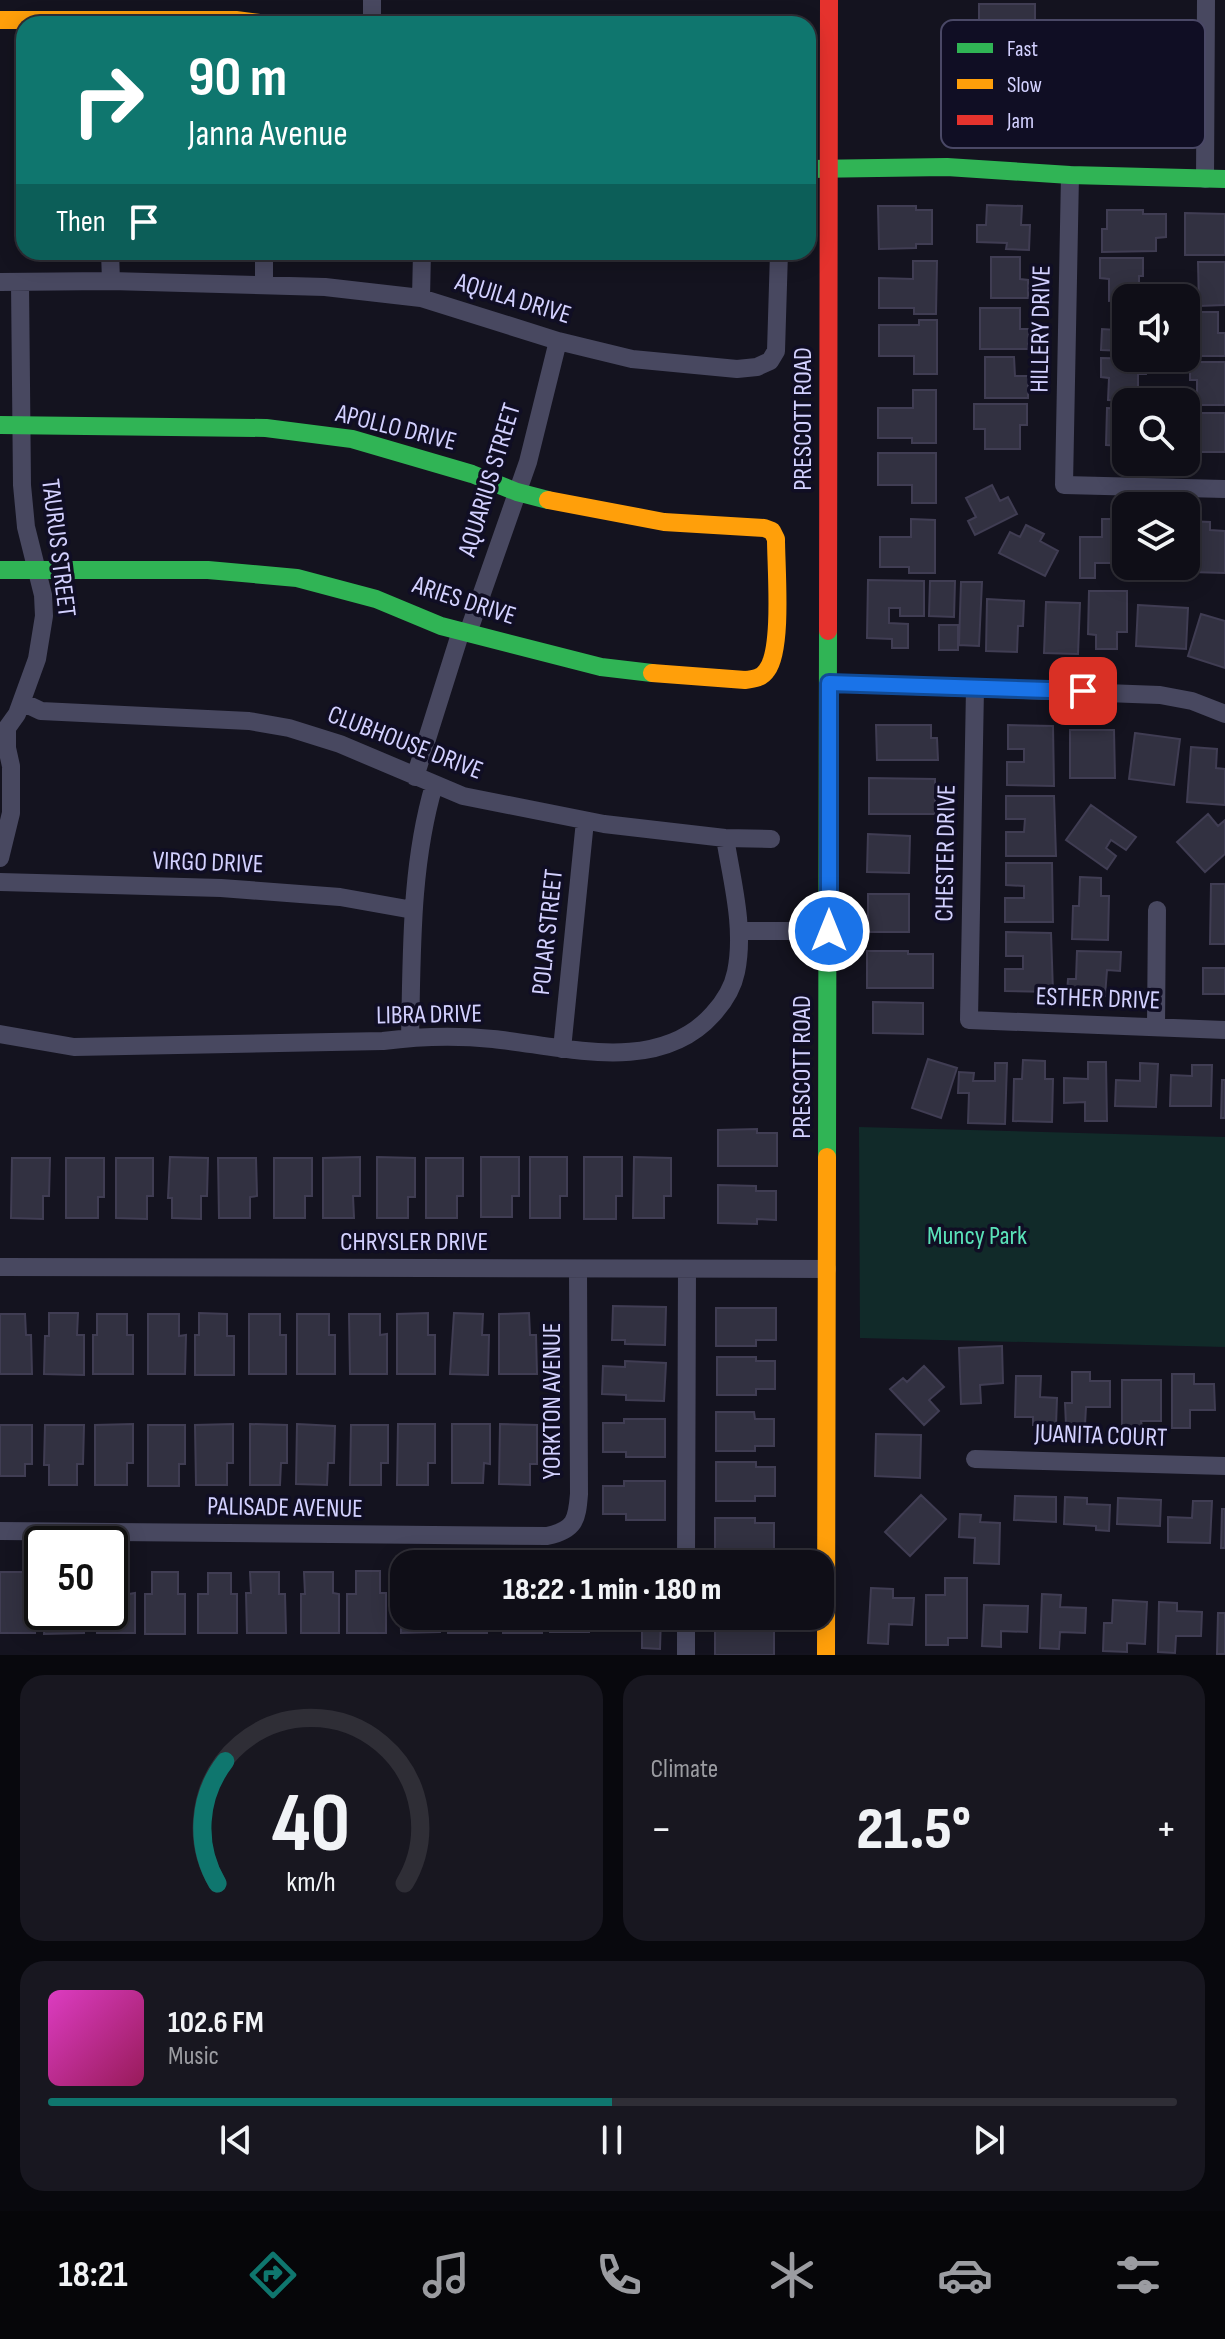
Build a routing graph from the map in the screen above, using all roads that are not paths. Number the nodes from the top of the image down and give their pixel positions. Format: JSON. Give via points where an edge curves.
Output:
{"nodes":[{"id":1,"x":829,"y":0,"type":"edge"},
{"id":2,"x":1206,"y":0,"type":"edge"},
{"id":3,"x":816,"y":169,"type":"edge"},
{"id":4,"x":829,"y":169,"type":"junction"},
{"id":5,"x":1070,"y":175,"type":"junction"},
{"id":6,"x":1205,"y":179,"type":"junction"},
{"id":7,"x":1225,"y":179,"type":"edge"},
{"id":8,"x":110,"y":260,"type":"edge"},
{"id":9,"x":264,"y":260,"type":"edge"},
{"id":10,"x":422,"y":260,"type":"edge"},
{"id":11,"x":779,"y":260,"type":"edge"},
{"id":12,"x":111,"y":281,"type":"junction"},
{"id":13,"x":0,"y":282,"type":"edge"},
{"id":14,"x":20,"y":283,"type":"junction"},
{"id":15,"x":264,"y":284,"type":"junction"},
{"id":16,"x":421,"y":298,"type":"junction"},
{"id":17,"x":558,"y":341,"type":"junction"},
{"id":18,"x":0,"y":425,"type":"edge"},
{"id":19,"x":21,"y":426,"type":"junction"},
{"id":20,"x":1225,"y":489,"type":"edge"},
{"id":21,"x":517,"y":492,"type":"junction"},
{"id":22,"x":772,"y":531,"type":"joint"},
{"id":23,"x":0,"y":570,"type":"edge"},
{"id":24,"x":35,"y":570,"type":"junction"},
{"id":25,"x":464,"y":632,"type":"junction"},
{"id":26,"x":829,"y":683,"type":"junction"},
{"id":27,"x":975,"y":688,"type":"junction"},
{"id":28,"x":22,"y":702,"type":"junction"},
{"id":29,"x":1225,"y":714,"type":"edge"},
{"id":30,"x":3,"y":746,"type":"edge"},
{"id":31,"x":415,"y":777,"type":"junction"},
{"id":32,"x":434,"y":785,"type":"junction"},
{"id":33,"x":585,"y":821,"type":"junction"},
{"id":34,"x":725,"y":838,"type":"junction"},
{"id":35,"x":771,"y":839,"type":"dead end"},
{"id":36,"x":0,"y":858,"type":"edge"},
{"id":37,"x":0,"y":882,"type":"edge"},
{"id":38,"x":413,"y":910,"type":"junction"},
{"id":39,"x":1157,"y":910,"type":"dead end"},
{"id":40,"x":740,"y":931,"type":"junction"},
{"id":41,"x":829,"y":931,"type":"junction"},
{"id":42,"x":969,"y":1020,"type":"joint"},
{"id":43,"x":1156,"y":1027,"type":"junction"},
{"id":44,"x":1225,"y":1030,"type":"edge"},
{"id":45,"x":0,"y":1034,"type":"edge"},
{"id":46,"x":410,"y":1038,"type":"junction"},
{"id":47,"x":562,"y":1049,"type":"junction"},
{"id":48,"x":0,"y":1267,"type":"edge"},
{"id":49,"x":578,"y":1269,"type":"junction"},
{"id":50,"x":687,"y":1269,"type":"junction"},
{"id":51,"x":827,"y":1269,"type":"junction"},
{"id":52,"x":975,"y":1459,"type":"dead end"},
{"id":53,"x":1225,"y":1466,"type":"edge"},
{"id":54,"x":567,"y":1529,"type":"joint"},
{"id":55,"x":0,"y":1531,"type":"edge"},
{"id":56,"x":686,"y":1550,"type":"edge"},
{"id":57,"x":686,"y":1630,"type":"edge"},
{"id":58,"x":686,"y":1655,"type":"edge"},
{"id":59,"x":826,"y":1655,"type":"edge"}],
"edges":[{"from":1,"to":4,"type":"street","name":"PRESCOTT ROAD"},
{"from":2,"to":6,"type":"street"},
{"from":3,"to":4,"type":"street"},
{"from":4,"to":5,"type":"street","via":[[947,167]]},
{"from":4,"to":26,"type":"street","name":"PRESCOTT ROAD"},
{"from":5,"to":6,"type":"street"},
{"from":5,"to":20,"type":"street","name":"HILLERY DRIVE","via":[[1064,485]]},
{"from":6,"to":7,"type":"street"},
{"from":8,"to":12,"type":"street"},
{"from":9,"to":15,"type":"street"},
{"from":10,"to":16,"type":"street"},
{"from":11,"to":17,"type":"street","name":"AQUILA DRIVE","via":[[776,351],[757,367],[632,359]]},
{"from":12,"to":14,"type":"street","name":"AQUILA DRIVE"},
{"from":12,"to":15,"type":"street","name":"AQUILA DRIVE"},
{"from":13,"to":14,"type":"street","name":"AQUILA DRIVE"},
{"from":14,"to":19,"type":"street","name":"TAURUS STREET"},
{"from":15,"to":16,"type":"street","name":"AQUILA DRIVE"},
{"from":16,"to":17,"type":"street","name":"AQUILA DRIVE"},
{"from":17,"to":21,"type":"street","name":"AQUARIUS STREET"},
{"from":18,"to":19,"type":"street","name":"APOLLO DRIVE"},
{"from":19,"to":21,"type":"street","name":"APOLLO DRIVE","via":[[266,428],[337,437],[472,474]]},
{"from":19,"to":24,"type":"street","name":"TAURUS STREET","via":[[26,527]]},
{"from":21,"to":22,"type":"street","name":"APOLLO DRIVE","via":[[622,516]]},
{"from":21,"to":25,"type":"street","name":"AQUARIUS STREET"},
{"from":22,"to":25,"type":"street","name":"ARIES DRIVE","via":[[776,651],[758,678],[601,667]]},
{"from":23,"to":24,"type":"street","name":"ARIES DRIVE"},
{"from":24,"to":25,"type":"street","name":"ARIES DRIVE","via":[[208,570],[297,578],[376,599]]},
{"from":24,"to":28,"type":"street","name":"TAURUS STREET","via":[[44,616]]},
{"from":25,"to":31,"type":"street","name":"AQUARIUS STREET"},
{"from":26,"to":27,"type":"street"},
{"from":26,"to":41,"type":"street","name":"PRESCOTT ROAD"},
{"from":27,"to":29,"type":"street","via":[[1160,695]]},
{"from":27,"to":42,"type":"street","name":"CHESTER DRIVE"},
{"from":28,"to":30,"type":"street","name":"TAURUS STREET"},
{"from":28,"to":31,"type":"street","name":"CLUBHOUSE DRIVE","via":[[41,711],[249,721],[340,744]]},
{"from":30,"to":36,"type":"street","name":"TAURUS STREET","via":[[11,766],[11,813]]},
{"from":31,"to":32,"type":"street","name":"CLUBHOUSE DRIVE"},
{"from":32,"to":33,"type":"street","name":"CLUBHOUSE DRIVE"},
{"from":32,"to":38,"type":"street"},
{"from":33,"to":34,"type":"street","name":"CLUBHOUSE DRIVE"},
{"from":33,"to":47,"type":"street","name":"POLAR STREET"},
{"from":34,"to":35,"type":"street","name":"CLUBHOUSE DRIVE"},
{"from":34,"to":40,"type":"street","name":"LIBRA DRIVE"},
{"from":37,"to":38,"type":"street","name":"VIRGO DRIVE","via":[[221,888],[340,897]]},
{"from":38,"to":46,"type":"street"},
{"from":39,"to":43,"type":"street"},
{"from":40,"to":41,"type":"street"},
{"from":40,"to":47,"type":"street","name":"LIBRA DRIVE","via":[[731,988],[693,1033],[658,1048]]},
{"from":41,"to":51,"type":"street","name":"PRESCOTT ROAD"},
{"from":42,"to":43,"type":"street","name":"ESTHER DRIVE"},
{"from":43,"to":44,"type":"street","name":"ESTHER DRIVE"},
{"from":45,"to":46,"type":"street","name":"LIBRA DRIVE","via":[[74,1047]]},
{"from":46,"to":47,"type":"street","name":"LIBRA DRIVE","via":[[446,1035]]},
{"from":48,"to":49,"type":"street","name":"CHRYSLER DRIVE"},
{"from":49,"to":50,"type":"street","name":"CHRYSLER DRIVE"},
{"from":49,"to":54,"type":"street","name":"YORKTON AVENUE","via":[[579,1494],[577,1515]]},
{"from":50,"to":51,"type":"street","name":"CHRYSLER DRIVE"},
{"from":50,"to":56,"type":"street"},
{"from":51,"to":59,"type":"street","name":"PRESCOTT ROAD"},
{"from":52,"to":53,"type":"street","name":"JUANITA COURT"},
{"from":54,"to":55,"type":"street","name":"PALISADE AVENUE","via":[[547,1536]]},
{"from":57,"to":58,"type":"street"}]}
